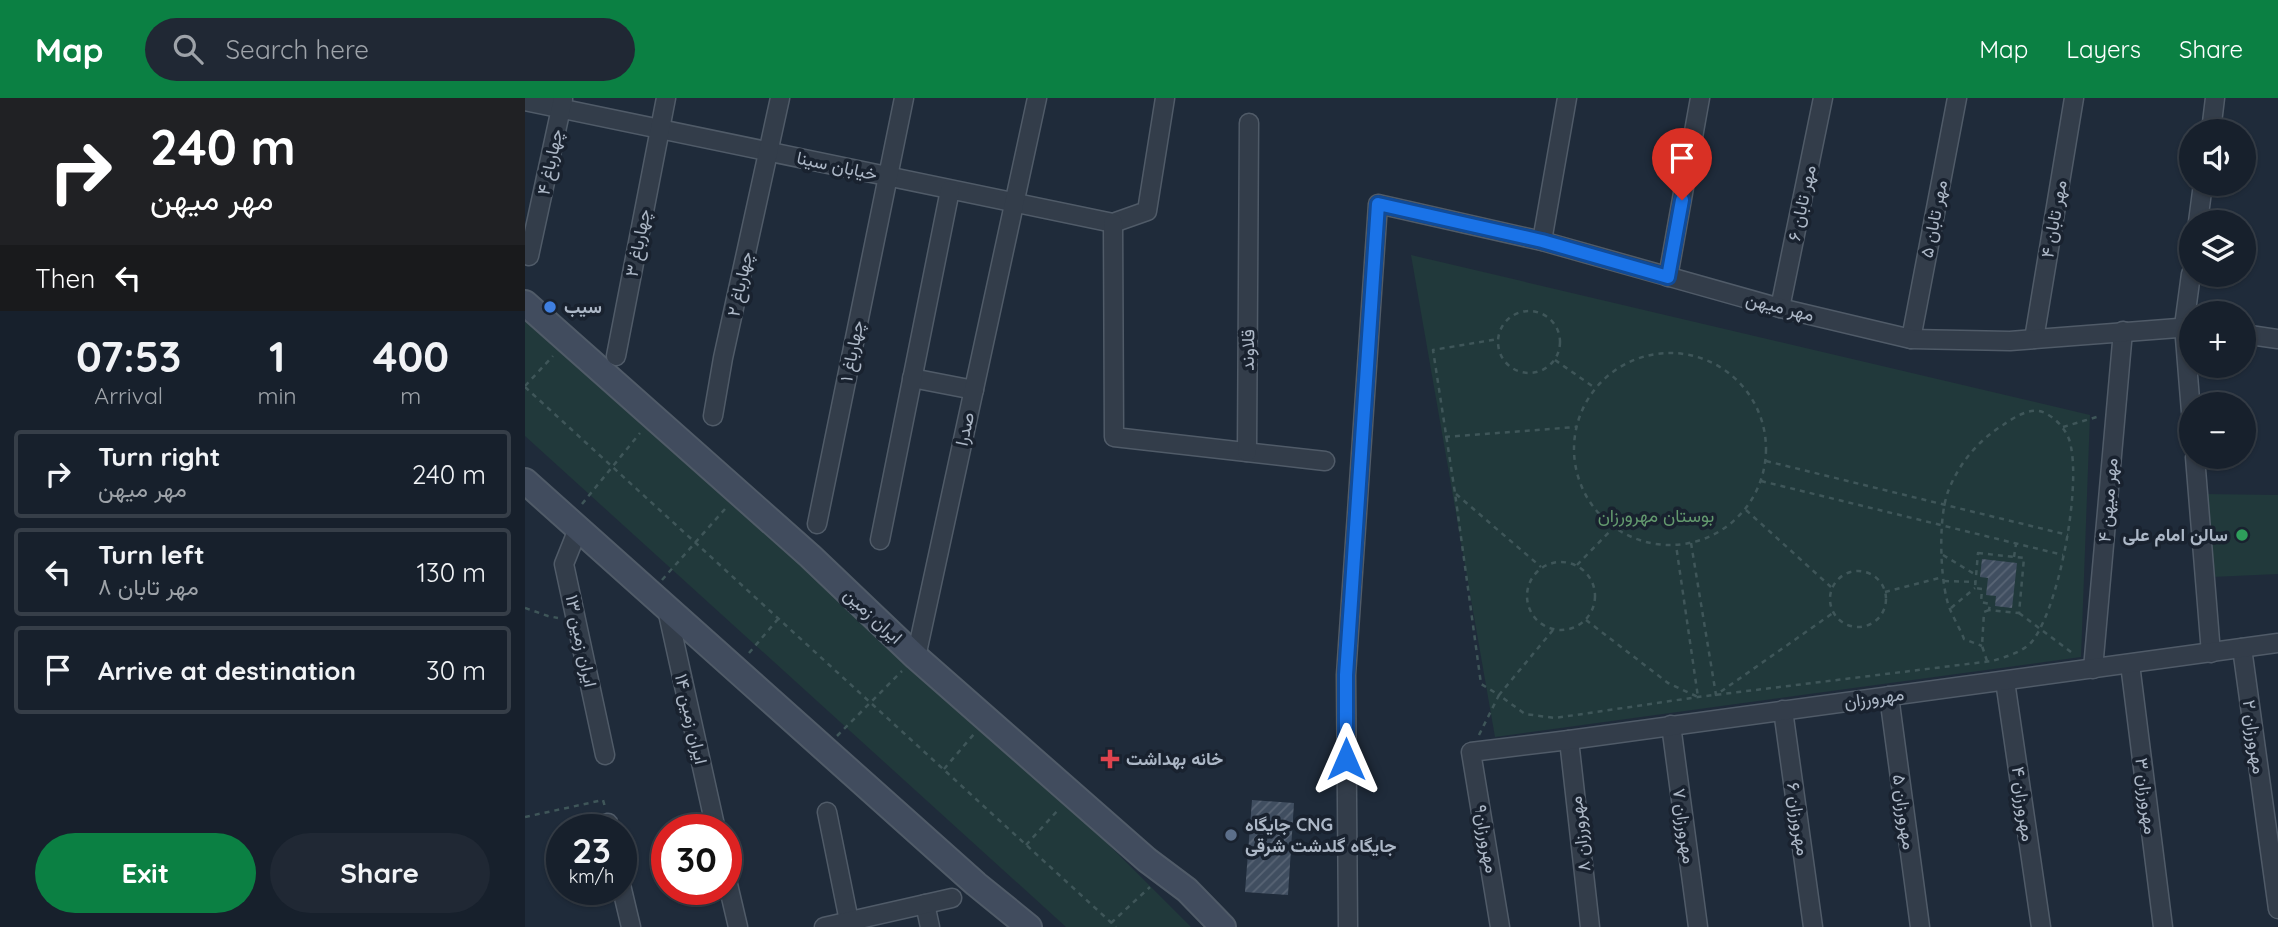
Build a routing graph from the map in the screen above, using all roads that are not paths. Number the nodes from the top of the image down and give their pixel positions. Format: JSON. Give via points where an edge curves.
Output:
{"nodes":[{"id":1,"x":666,"y":98,"type":"edge"},
{"id":2,"x":780,"y":98,"type":"edge"},
{"id":3,"x":904,"y":98,"type":"edge"},
{"id":4,"x":1037,"y":98,"type":"edge"},
{"id":5,"x":1165,"y":98,"type":"edge"},
{"id":6,"x":1567,"y":98,"type":"edge"},
{"id":7,"x":1700,"y":98,"type":"edge"},
{"id":8,"x":1823,"y":98,"type":"edge"},
{"id":9,"x":1957,"y":98,"type":"edge"},
{"id":10,"x":2074,"y":98,"type":"edge"},
{"id":11,"x":2215,"y":98,"type":"edge"},
{"id":12,"x":525,"y":101,"type":"edge"},
{"id":13,"x":562,"y":104,"type":"edge"},
{"id":14,"x":2212,"y":119,"type":"edge"},
{"id":15,"x":1249,"y":123,"type":"dead end"},
{"id":16,"x":660,"y":130,"type":"junction"},
{"id":17,"x":768,"y":152,"type":"junction"},
{"id":18,"x":887,"y":177,"type":"junction"},
{"id":19,"x":950,"y":190,"type":"junction"},
{"id":20,"x":1014,"y":202,"type":"junction"},
{"id":21,"x":1113,"y":223,"type":"junction"},
{"id":22,"x":1542,"y":241,"type":"junction"},
{"id":23,"x":529,"y":256,"type":"dead end"},
{"id":24,"x":1668,"y":277,"type":"junction"},
{"id":25,"x":525,"y":303,"type":"edge"},
{"id":26,"x":1780,"y":308,"type":"junction"},
{"id":27,"x":2179,"y":327,"type":"edge"},
{"id":28,"x":2123,"y":331,"type":"junction"},
{"id":29,"x":2256,"y":336,"type":"edge"},
{"id":30,"x":1911,"y":339,"type":"junction"},
{"id":31,"x":2034,"y":339,"type":"junction"},
{"id":32,"x":2278,"y":339,"type":"edge"},
{"id":33,"x":616,"y":356,"type":"dead end"},
{"id":34,"x":912,"y":378,"type":"junction"},
{"id":35,"x":974,"y":390,"type":"junction"},
{"id":36,"x":713,"y":416,"type":"dead end"},
{"id":37,"x":1247,"y":452,"type":"junction"},
{"id":38,"x":1325,"y":461,"type":"dead end"},
{"id":39,"x":2196,"y":469,"type":"edge"},
{"id":40,"x":525,"y":481,"type":"edge"},
{"id":41,"x":817,"y":524,"type":"dead end"},
{"id":42,"x":573,"y":525,"type":"junction"},
{"id":43,"x":880,"y":540,"type":"dead end"},
{"id":44,"x":658,"y":601,"type":"junction"},
{"id":45,"x":2278,"y":643,"type":"edge"},
{"id":46,"x":2242,"y":648,"type":"junction"},
{"id":47,"x":2211,"y":653,"type":"junction"},
{"id":48,"x":916,"y":657,"type":"junction"},
{"id":49,"x":2130,"y":664,"type":"junction"},
{"id":50,"x":2093,"y":669,"type":"junction"},
{"id":51,"x":2005,"y":681,"type":"junction"},
{"id":52,"x":1889,"y":696,"type":"junction"},
{"id":53,"x":1783,"y":710,"type":"junction"},
{"id":54,"x":1671,"y":725,"type":"junction"},
{"id":55,"x":1569,"y":740,"type":"junction"},
{"id":56,"x":1471,"y":752,"type":"joint"},
{"id":57,"x":605,"y":755,"type":"dead end"},
{"id":58,"x":827,"y":811,"type":"dead end"},
{"id":59,"x":712,"y":814,"type":"edge"},
{"id":60,"x":1154,"y":868,"type":"junction"},
{"id":61,"x":952,"y":898,"type":"dead end"},
{"id":62,"x":925,"y":904,"type":"junction"},
{"id":63,"x":626,"y":905,"type":"edge"},
{"id":64,"x":732,"y":905,"type":"edge"},
{"id":65,"x":2278,"y":909,"type":"edge"},
{"id":66,"x":849,"y":921,"type":"junction"},
{"id":67,"x":631,"y":927,"type":"edge"},
{"id":68,"x":737,"y":927,"type":"edge"},
{"id":69,"x":824,"y":927,"type":"edge"},
{"id":70,"x":930,"y":927,"type":"edge"},
{"id":71,"x":1029,"y":927,"type":"edge"},
{"id":72,"x":1205,"y":927,"type":"edge"},
{"id":73,"x":1223,"y":927,"type":"edge"},
{"id":74,"x":1348,"y":927,"type":"edge"},
{"id":75,"x":1500,"y":927,"type":"edge"},
{"id":76,"x":1590,"y":927,"type":"edge"},
{"id":77,"x":1698,"y":927,"type":"edge"},
{"id":78,"x":1813,"y":927,"type":"edge"},
{"id":79,"x":1920,"y":927,"type":"edge"},
{"id":80,"x":2041,"y":927,"type":"edge"},
{"id":81,"x":2163,"y":927,"type":"edge"}],
"edges":[{"from":1,"to":16,"type":"street","name":"چهارباغ ۳"},
{"from":2,"to":17,"type":"street","name":"چهارباغ ۲"},
{"from":3,"to":18,"type":"street","name":"چهارباغ ۱"},
{"from":4,"to":20,"type":"street","name":"صدرا"},
{"from":5,"to":21,"type":"street","via":[[1147,211]]},
{"from":6,"to":22,"type":"street"},
{"from":7,"to":24,"type":"street"},
{"from":8,"to":26,"type":"street","name":"مهر تابان ۶"},
{"from":9,"to":30,"type":"street","name":"مهر تابان ۵"},
{"from":10,"to":31,"type":"street","name":"مهر تابان ۴"},
{"from":11,"to":14,"type":"street"},
{"from":12,"to":13,"type":"street","name":"خیابان سینا"},
{"from":13,"to":16,"type":"street","name":"خیابان سینا"},
{"from":13,"to":23,"type":"street","name":"چهارباغ ۴"},
{"from":15,"to":37,"type":"street","name":"قلاوند"},
{"from":16,"to":17,"type":"street","name":"خیابان سینا"},
{"from":16,"to":33,"type":"street","name":"چهارباغ ۳"},
{"from":17,"to":18,"type":"street","name":"خیابان سینا"},
{"from":17,"to":36,"type":"street","name":"چهارباغ ۲"},
{"from":18,"to":19,"type":"street","name":"خیابان سینا"},
{"from":18,"to":41,"type":"street","name":"چهارباغ ۱"},
{"from":19,"to":20,"type":"street","name":"خیابان سینا"},
{"from":19,"to":34,"type":"street"},
{"from":20,"to":21,"type":"street","name":"خیابان سینا"},
{"from":20,"to":35,"type":"street","name":"صدرا"},
{"from":21,"to":37,"type":"street","via":[[1114,437]]},
{"from":22,"to":24,"type":"street","name":"مهر میهن"},
{"from":22,"to":74,"type":"street","name":"مهر میهن","via":[[1378,204],[1346,675]]},
{"from":24,"to":26,"type":"street","name":"مهر میهن"},
{"from":25,"to":48,"type":"main road","name":"ایران زمین","via":[[810,556]]},
{"from":26,"to":30,"type":"street","name":"مهر میهن"},
{"from":27,"to":28,"type":"street","name":"مهر میهن"},
{"from":28,"to":31,"type":"street","name":"مهر میهن"},
{"from":28,"to":50,"type":"street","name":"مهر میهن ۴"},
{"from":29,"to":32,"type":"street"},
{"from":30,"to":31,"type":"street","name":"مهر میهن"},
{"from":34,"to":35,"type":"street"},
{"from":34,"to":43,"type":"street"},
{"from":35,"to":48,"type":"street","name":"صدرا"},
{"from":37,"to":38,"type":"street"},
{"from":39,"to":47,"type":"street"},
{"from":40,"to":42,"type":"main road"},
{"from":42,"to":44,"type":"main road"},
{"from":42,"to":57,"type":"street","name":"ایران زمین ۱۳","via":[[564,564]]},
{"from":44,"to":59,"type":"street","name":"ایران زمین ۱۴"},
{"from":44,"to":71,"type":"main road"},
{"from":45,"to":46,"type":"street","name":"مهرورزان"},
{"from":46,"to":47,"type":"street","name":"مهرورزان"},
{"from":46,"to":65,"type":"street","name":"مهرورزان ۲"},
{"from":47,"to":49,"type":"street","name":"مهرورزان"},
{"from":48,"to":60,"type":"main road","name":"ایران زمین"},
{"from":49,"to":50,"type":"street","name":"مهرورزان"},
{"from":49,"to":81,"type":"street","name":"مهرورزان ۳"},
{"from":50,"to":51,"type":"street","name":"مهرورزان"},
{"from":51,"to":52,"type":"street","name":"مهرورزان"},
{"from":51,"to":80,"type":"street","name":"مهرورزان ۴"},
{"from":52,"to":53,"type":"street","name":"مهرورزان"},
{"from":52,"to":79,"type":"street","name":"مهرورزان ۵"},
{"from":53,"to":54,"type":"street","name":"مهرورزان"},
{"from":53,"to":78,"type":"street","name":"مهرورزان ۶"},
{"from":54,"to":55,"type":"street","name":"مهرورزان"},
{"from":54,"to":77,"type":"street","name":"مهرورزان ۷"},
{"from":55,"to":56,"type":"street","name":"مهرورزان"},
{"from":55,"to":76,"type":"street","name":"مهرورزان ۸"},
{"from":56,"to":75,"type":"street","name":"مهرورزان۹"},
{"from":58,"to":66,"type":"street"},
{"from":60,"to":72,"type":"main road"},
{"from":60,"to":73,"type":"main road","name":"ایران زمین","via":[[1187,890]]},
{"from":61,"to":62,"type":"street"},
{"from":62,"to":66,"type":"street"},
{"from":62,"to":70,"type":"street"},
{"from":63,"to":67,"type":"street"},
{"from":64,"to":68,"type":"street"},
{"from":66,"to":69,"type":"street"}]}
